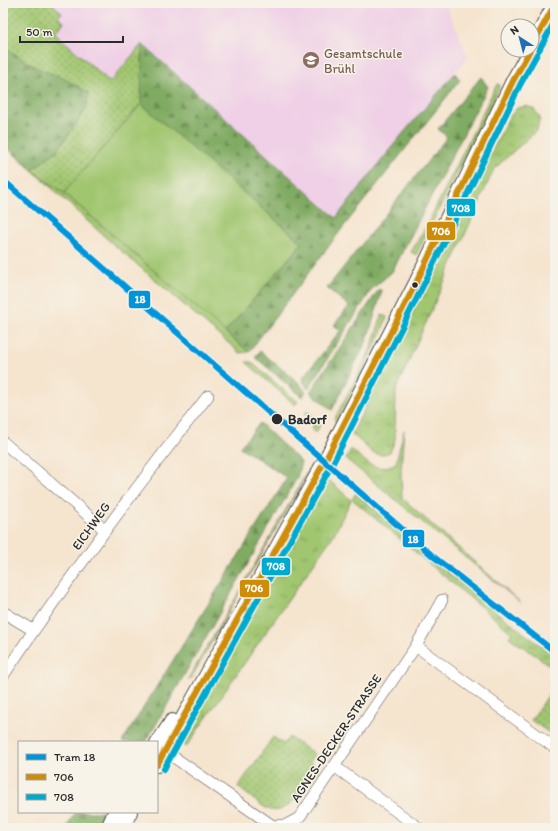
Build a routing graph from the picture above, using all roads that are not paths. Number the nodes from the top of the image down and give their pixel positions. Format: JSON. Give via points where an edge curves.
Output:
{"nodes":[{"id":1,"x":555,"y":4,"type":"edge"},
{"id":2,"x":540,"y":31,"type":"edge"},
{"id":3,"x":526,"y":58,"type":"edge"},
{"id":4,"x":208,"y":396,"type":"dead end"},
{"id":5,"x":3,"y":442,"type":"edge"},
{"id":6,"x":105,"y":530,"type":"junction"},
{"id":7,"x":442,"y":600,"type":"dead end"},
{"id":8,"x":3,"y":612,"type":"edge"},
{"id":9,"x":33,"y":630,"type":"junction"},
{"id":10,"x":416,"y":646,"type":"junction"},
{"id":11,"x":3,"y":676,"type":"edge"},
{"id":12,"x":161,"y":747,"type":"edge"},
{"id":13,"x":555,"y":748,"type":"edge"},
{"id":14,"x":158,"y":760,"type":"edge"},
{"id":15,"x":334,"y":766,"type":"junction"},
{"id":16,"x":116,"y":813,"type":"edge"},
{"id":17,"x":130,"y":813,"type":"edge"},
{"id":18,"x":108,"y":828,"type":"edge"},
{"id":19,"x":122,"y":828,"type":"edge"},
{"id":20,"x":419,"y":828,"type":"edge"}],
"edges":[{"from":1,"to":2,"type":"street"},
{"from":3,"to":12,"type":"street","via":[[416,283],[327,457]]},
{"from":4,"to":6,"type":"street","name":"EICHWEG"},
{"from":5,"to":6,"type":"street"},
{"from":6,"to":9,"type":"street","name":"EICHWEG"},
{"from":7,"to":10,"type":"street","name":"AGNES-DECKER-STRASSE"},
{"from":8,"to":9,"type":"street"},
{"from":9,"to":11,"type":"street","name":"EICHWEG"},
{"from":10,"to":13,"type":"street"},
{"from":10,"to":15,"type":"street","name":"AGNES-DECKER-STRASSE"},
{"from":12,"to":14,"type":"street"},
{"from":12,"to":15,"type":"street","name":"AGNES-DECKER-STRASSE","via":[[274,826],[286,825],[299,818]]},
{"from":15,"to":20,"type":"street"},
{"from":16,"to":18,"type":"street"},
{"from":17,"to":19,"type":"street"}]}
